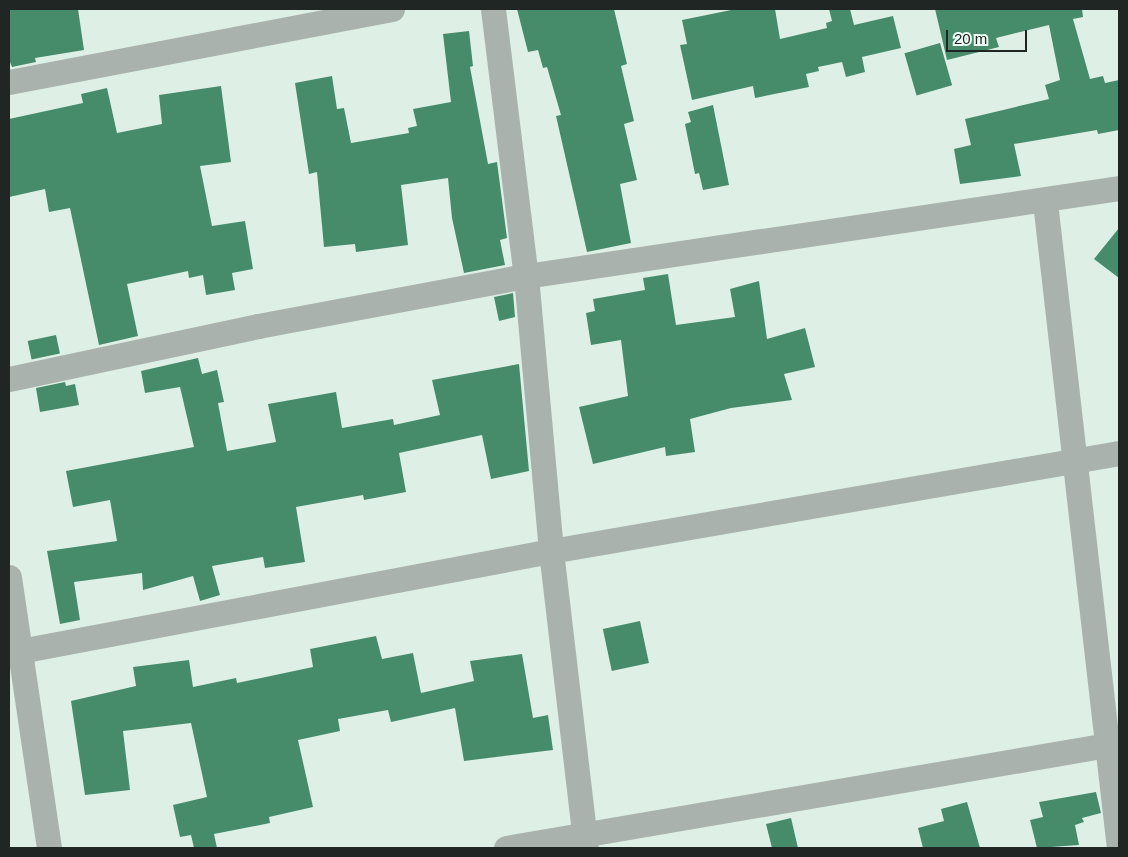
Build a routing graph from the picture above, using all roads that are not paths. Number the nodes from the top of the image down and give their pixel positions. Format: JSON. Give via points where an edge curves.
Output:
{"nodes":[{"id":1,"x":392,"y":9,"type":"edge"},
{"id":2,"x":493,"y":9,"type":"edge"},
{"id":3,"x":9,"y":82,"type":"edge"},
{"id":4,"x":1119,"y":188,"type":"edge"},
{"id":5,"x":1045,"y":202,"type":"junction"},
{"id":6,"x":526,"y":276,"type":"junction"},
{"id":7,"x":9,"y":379,"type":"edge"},
{"id":8,"x":1119,"y":453,"type":"edge"},
{"id":9,"x":1076,"y":461,"type":"junction"},
{"id":10,"x":551,"y":551,"type":"junction"},
{"id":11,"x":9,"y":578,"type":"edge"},
{"id":12,"x":12,"y":627,"type":"edge"},
{"id":13,"x":20,"y":651,"type":"junction"},
{"id":14,"x":1113,"y":744,"type":"edge"},
{"id":15,"x":585,"y":842,"type":"edge"},
{"id":16,"x":49,"y":848,"type":"edge"},
{"id":17,"x":506,"y":848,"type":"edge"},
{"id":18,"x":1119,"y":848,"type":"edge"}],
"edges":[{"from":1,"to":3,"type":"street"},
{"from":2,"to":6,"type":"street"},
{"from":4,"to":5,"type":"street"},
{"from":5,"to":6,"type":"street"},
{"from":5,"to":9,"type":"street"},
{"from":6,"to":7,"type":"street","via":[[258,326]]},
{"from":6,"to":10,"type":"street"},
{"from":8,"to":9,"type":"street"},
{"from":9,"to":10,"type":"street"},
{"from":9,"to":14,"type":"street"},
{"from":10,"to":13,"type":"street"},
{"from":10,"to":15,"type":"street"},
{"from":11,"to":12,"type":"street"},
{"from":12,"to":13,"type":"street"},
{"from":13,"to":16,"type":"street"},
{"from":14,"to":15,"type":"street"},
{"from":14,"to":18,"type":"street"},
{"from":15,"to":17,"type":"street"}]}
